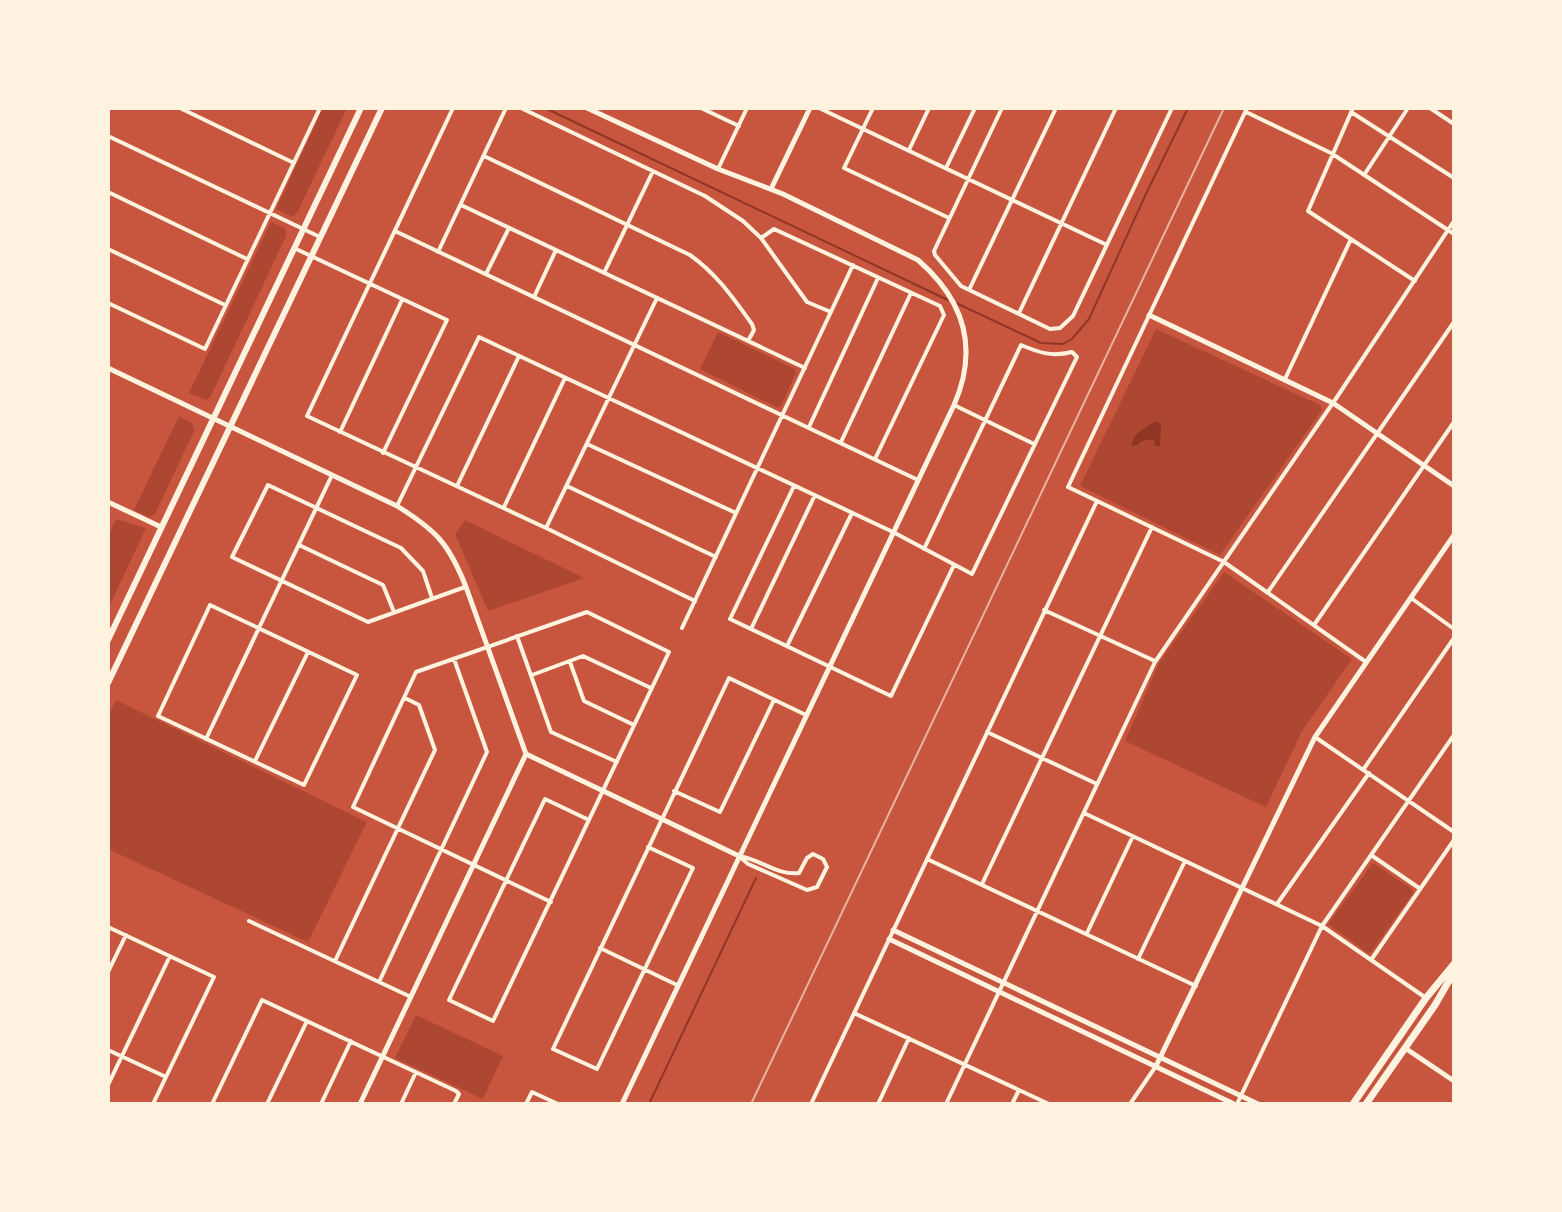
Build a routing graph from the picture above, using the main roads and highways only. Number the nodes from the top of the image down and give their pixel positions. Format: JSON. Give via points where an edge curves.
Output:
{"nodes":[{"id":1,"x":361,"y":108,"type":"edge"},
{"id":2,"x":382,"y":108,"type":"edge"},
{"id":3,"x":108,"y":640,"type":"edge"},
{"id":4,"x":108,"y":683,"type":"edge"},
{"id":5,"x":1454,"y":964,"type":"edge"},
{"id":6,"x":1454,"y":972,"type":"edge"},
{"id":7,"x":1353,"y":1104,"type":"edge"},
{"id":8,"x":1366,"y":1104,"type":"edge"}],
"edges":[{"from":1,"to":3,"type":"main road"},
{"from":2,"to":4,"type":"main road"},
{"from":5,"to":7,"type":"highway"},
{"from":6,"to":8,"type":"highway"}]}
